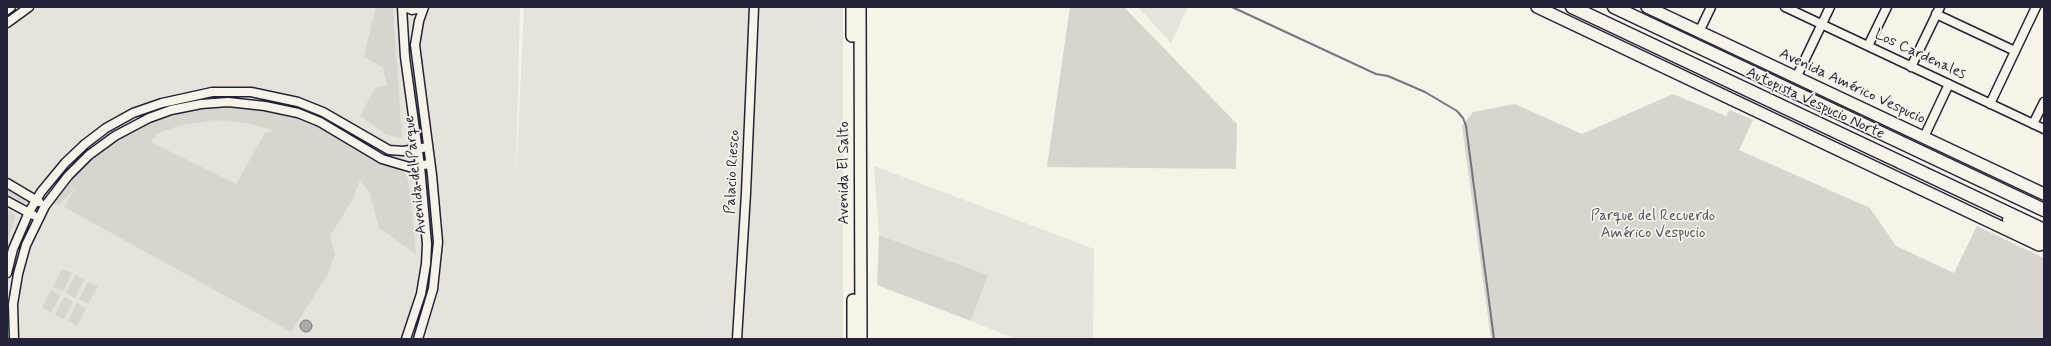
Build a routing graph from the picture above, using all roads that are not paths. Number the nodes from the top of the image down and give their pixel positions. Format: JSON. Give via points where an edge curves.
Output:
{"nodes":[{"id":1,"x":11,"y":7,"type":"edge"},
{"id":2,"x":29,"y":7,"type":"edge"},
{"id":3,"x":404,"y":7,"type":"edge"},
{"id":4,"x":424,"y":7,"type":"edge"},
{"id":5,"x":754,"y":7,"type":"edge"},
{"id":6,"x":852,"y":7,"type":"edge"},
{"id":7,"x":860,"y":7,"type":"edge"},
{"id":8,"x":1537,"y":7,"type":"edge"},
{"id":9,"x":1572,"y":7,"type":"edge"},
{"id":10,"x":1647,"y":7,"type":"edge"},
{"id":11,"x":1711,"y":7,"type":"edge"},
{"id":12,"x":1785,"y":7,"type":"edge"},
{"id":13,"x":1830,"y":7,"type":"edge"},
{"id":14,"x":1887,"y":7,"type":"edge"},
{"id":15,"x":2034,"y":8,"type":"edge"},
{"id":16,"x":1619,"y":9,"type":"edge"},
{"id":17,"x":7,"y":10,"type":"edge"},
{"id":18,"x":1938,"y":11,"type":"edge"},
{"id":19,"x":7,"y":23,"type":"edge"},
{"id":20,"x":1822,"y":24,"type":"junction"},
{"id":21,"x":1699,"y":32,"type":"junction"},
{"id":22,"x":1868,"y":46,"type":"junction"},
{"id":23,"x":2015,"y":51,"type":"junction"},
{"id":24,"x":1912,"y":67,"type":"junction"},
{"id":25,"x":1796,"y":78,"type":"junction"},
{"id":26,"x":1949,"y":84,"type":"junction"},
{"id":27,"x":277,"y":97,"type":"junction"},
{"id":28,"x":169,"y":101,"type":"junction"},
{"id":29,"x":298,"y":102,"type":"junction"},
{"id":30,"x":2044,"y":102,"type":"edge"},
{"id":31,"x":1990,"y":104,"type":"junction"},
{"id":32,"x":152,"y":106,"type":"junction"},
{"id":33,"x":273,"y":107,"type":"junction"},
{"id":34,"x":170,"y":110,"type":"junction"},
{"id":35,"x":294,"y":112,"type":"junction"},
{"id":36,"x":155,"y":115,"type":"junction"},
{"id":37,"x":2033,"y":124,"type":"junction"},
{"id":38,"x":2044,"y":129,"type":"edge"},
{"id":39,"x":1924,"y":137,"type":"junction"},
{"id":40,"x":428,"y":147,"type":"junction"},
{"id":41,"x":418,"y":149,"type":"junction"},
{"id":42,"x":430,"y":164,"type":"junction"},
{"id":43,"x":420,"y":166,"type":"junction"},
{"id":44,"x":7,"y":183,"type":"edge"},
{"id":45,"x":2044,"y":194,"type":"edge"},
{"id":46,"x":36,"y":200,"type":"junction"},
{"id":47,"x":7,"y":201,"type":"edge"},
{"id":48,"x":1984,"y":202,"type":"junction"},
{"id":49,"x":45,"y":206,"type":"junction"},
{"id":50,"x":2044,"y":210,"type":"edge"},
{"id":51,"x":28,"y":212,"type":"junction"},
{"id":52,"x":39,"y":218,"type":"junction"},
{"id":53,"x":2044,"y":230,"type":"edge"},
{"id":54,"x":2044,"y":244,"type":"edge"},
{"id":55,"x":2044,"y":247,"type":"edge"},
{"id":56,"x":7,"y":273,"type":"edge"},
{"id":57,"x":14,"y":339,"type":"edge"},
{"id":58,"x":406,"y":339,"type":"edge"},
{"id":59,"x":418,"y":339,"type":"edge"},
{"id":60,"x":737,"y":339,"type":"edge"},
{"id":61,"x":853,"y":339,"type":"edge"},
{"id":62,"x":861,"y":339,"type":"edge"}],
"edges":[{"from":1,"to":17,"type":"street"},
{"from":2,"to":19,"type":"street"},
{"from":3,"to":4,"type":"street","via":[[412,10]]},
{"from":3,"to":41,"type":"street","name":"Avenida del Parque","via":[[405,57]]},
{"from":4,"to":40,"type":"street","name":"Avenida del Parque","via":[[415,45]]},
{"from":5,"to":60,"type":"street","name":"Palacio Riesco"},
{"from":6,"to":61,"type":"main road","name":"Avenida El Salto"},
{"from":7,"to":62,"type":"main road","name":"Avenida El Salto"},
{"from":8,"to":55,"type":"main road"},
{"from":9,"to":48,"type":"highway","name":"Autopista Vespucio Norte"},
{"from":10,"to":21,"type":"main road","name":"Avenida Américo Vespucio"},
{"from":11,"to":21,"type":"street"},
{"from":12,"to":20,"type":"street","name":"Los Cardenales"},
{"from":13,"to":20,"type":"street"},
{"from":14,"to":22,"type":"street"},
{"from":15,"to":23,"type":"street"},
{"from":16,"to":50,"type":"highway","name":"Autopista Vespucio Norte"},
{"from":18,"to":23,"type":"street"},
{"from":18,"to":24,"type":"street"},
{"from":20,"to":22,"type":"street","name":"Los Cardenales"},
{"from":20,"to":25,"type":"street"},
{"from":21,"to":25,"type":"main road","name":"Avenida Américo Vespucio"},
{"from":22,"to":24,"type":"street","name":"Los Cardenales"},
{"from":23,"to":31,"type":"street"},
{"from":24,"to":26,"type":"street","name":"Los Cardenales"},
{"from":25,"to":39,"type":"main road","name":"Avenida Américo Vespucio"},
{"from":26,"to":31,"type":"street","name":"Los Cardenales"},
{"from":26,"to":39,"type":"street"},
{"from":27,"to":28,"type":"street","via":[[251,92],[220,92]]},
{"from":27,"to":29,"type":"street"},
{"from":27,"to":33,"type":"street","via":[[279,103]]},
{"from":28,"to":32,"type":"street"},
{"from":28,"to":34,"type":"street","via":[[166,106]]},
{"from":29,"to":35,"type":"street","via":[[291,106]]},
{"from":29,"to":41,"type":"street","via":[[337,119],[382,147],[403,152]]},
{"from":30,"to":37,"type":"street"},
{"from":31,"to":37,"type":"street","name":"Los Cardenales"},
{"from":32,"to":36,"type":"street","via":[[156,111]]},
{"from":32,"to":46,"type":"street","via":[[127,116],[92,138],[65,163]]},
{"from":33,"to":34,"type":"street","via":[[223,103]]},
{"from":33,"to":35,"type":"street"},
{"from":34,"to":36,"type":"street"},
{"from":35,"to":43,"type":"street","via":[[329,126],[377,157],[409,167]]},
{"from":36,"to":49,"type":"street","via":[[115,136],[89,155],[68,176]]},
{"from":37,"to":38,"type":"street","name":"Los Cardenales"},
{"from":39,"to":45,"type":"main road","name":"Avenida Américo Vespucio"},
{"from":40,"to":41,"type":"street"},
{"from":40,"to":42,"type":"street","name":"Avenida del Parque"},
{"from":41,"to":43,"type":"street","name":"Avenida del Parque"},
{"from":42,"to":43,"type":"street"},
{"from":42,"to":59,"type":"street","name":"Avenida del Parque","via":[[438,255],[433,289]]},
{"from":43,"to":58,"type":"street","name":"Avenida del Parque","via":[[426,222],[426,264],[419,304]]},
{"from":44,"to":46,"type":"street"},
{"from":46,"to":49,"type":"street"},
{"from":46,"to":51,"type":"street"},
{"from":47,"to":51,"type":"street"},
{"from":48,"to":53,"type":"highway","name":"Autopista Vespucio Norte"},
{"from":48,"to":54,"type":"highway"},
{"from":49,"to":52,"type":"street"},
{"from":51,"to":52,"type":"street"},
{"from":51,"to":56,"type":"street","via":[[13,249]]},
{"from":52,"to":57,"type":"street","via":[[26,245],[18,274],[13,304]]}]}
